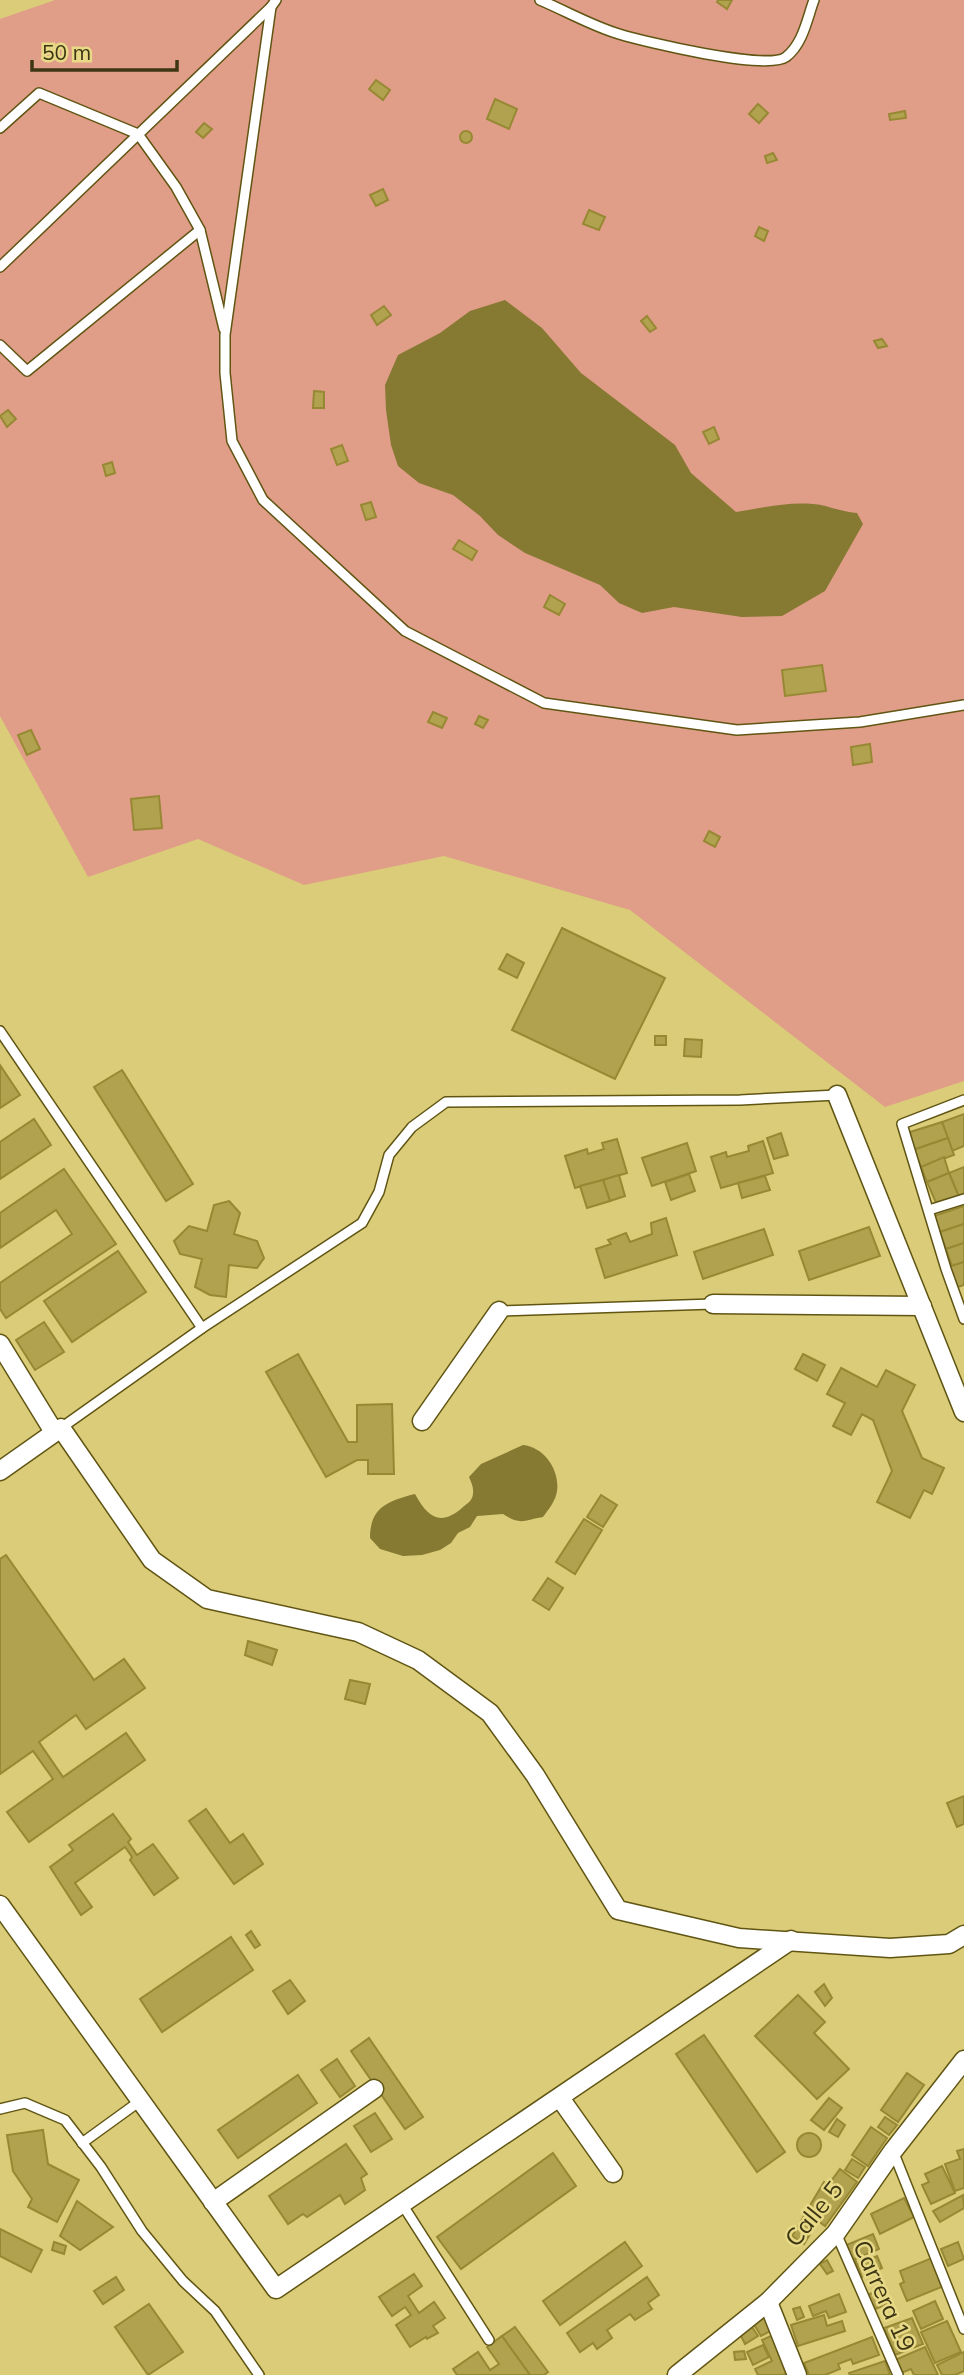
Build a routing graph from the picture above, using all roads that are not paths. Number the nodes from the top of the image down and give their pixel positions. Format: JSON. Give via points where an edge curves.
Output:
{"nodes":[{"id":1,"x":540,"y":0,"type":"edge"},
{"id":2,"x":814,"y":0,"type":"edge"},
{"id":3,"x":274,"y":3,"type":"edge"},
{"id":4,"x":0,"y":128,"type":"edge"},
{"id":5,"x":138,"y":134,"type":"junction"},
{"id":6,"x":200,"y":230,"type":"junction"},
{"id":7,"x":0,"y":267,"type":"edge"},
{"id":8,"x":225,"y":335,"type":"junction"},
{"id":9,"x":0,"y":345,"type":"edge"},
{"id":10,"x":964,"y":705,"type":"edge"},
{"id":11,"x":0,"y":1031,"type":"edge"},
{"id":12,"x":837,"y":1095,"type":"joint"},
{"id":13,"x":964,"y":1100,"type":"edge"},
{"id":14,"x":964,"y":1199,"type":"edge"},
{"id":15,"x":929,"y":1210,"type":"junction"},
{"id":16,"x":959,"y":1291,"type":"edge"},
{"id":17,"x":713,"y":1304,"type":"joint"},
{"id":18,"x":922,"y":1306,"type":"junction"},
{"id":19,"x":499,"y":1311,"type":"joint"},
{"id":20,"x":964,"y":1319,"type":"edge"},
{"id":21,"x":202,"y":1328,"type":"junction"},
{"id":22,"x":0,"y":1344,"type":"edge"},
{"id":23,"x":964,"y":1412,"type":"edge"},
{"id":24,"x":422,"y":1422,"type":"dead end"},
{"id":25,"x":57,"y":1430,"type":"junction"},
{"id":26,"x":0,"y":1471,"type":"edge"},
{"id":27,"x":0,"y":1905,"type":"edge"},
{"id":28,"x":964,"y":1935,"type":"edge"},
{"id":29,"x":791,"y":1941,"type":"junction"},
{"id":30,"x":964,"y":2060,"type":"edge"},
{"id":31,"x":374,"y":2089,"type":"dead end"},
{"id":32,"x":560,"y":2098,"type":"junction"},
{"id":33,"x":140,"y":2101,"type":"junction"},
{"id":34,"x":0,"y":2109,"type":"edge"},
{"id":35,"x":82,"y":2143,"type":"junction"},
{"id":36,"x":893,"y":2151,"type":"junction"},
{"id":37,"x":613,"y":2173,"type":"dead end"},
{"id":38,"x":213,"y":2202,"type":"junction"},
{"id":39,"x":402,"y":2204,"type":"junction"},
{"id":40,"x":836,"y":2233,"type":"junction"},
{"id":41,"x":768,"y":2302,"type":"junction"},
{"id":42,"x":964,"y":2329,"type":"edge"},
{"id":43,"x":489,"y":2340,"type":"dead end"},
{"id":44,"x":259,"y":2375,"type":"edge"},
{"id":45,"x":677,"y":2375,"type":"edge"},
{"id":46,"x":797,"y":2375,"type":"edge"},
{"id":47,"x":898,"y":2375,"type":"edge"}],
"edges":[{"from":1,"to":2,"type":"lane","via":[[618,34],[764,62],[785,58],[799,43]]},
{"from":3,"to":5,"type":"lane"},
{"from":3,"to":8,"type":"lane"},
{"from":4,"to":5,"type":"lane","via":[[39,93]]},
{"from":5,"to":6,"type":"lane"},
{"from":5,"to":7,"type":"lane"},
{"from":6,"to":8,"type":"lane"},
{"from":6,"to":9,"type":"lane","via":[[27,371]]},
{"from":8,"to":10,"type":"lane","via":[[232,441],[263,500],[405,631],[544,703],[737,730],[860,722]]},
{"from":11,"to":21,"type":"lane"},
{"from":12,"to":18,"type":"street"},
{"from":12,"to":21,"type":"lane","via":[[446,1102],[412,1127],[389,1155],[379,1192],[362,1223]]},
{"from":13,"to":15,"type":"lane","via":[[902,1125]]},
{"from":14,"to":15,"type":"lane"},
{"from":15,"to":16,"type":"lane"},
{"from":16,"to":20,"type":"lane"},
{"from":17,"to":18,"type":"street"},
{"from":17,"to":19,"type":"lane"},
{"from":18,"to":23,"type":"street"},
{"from":19,"to":24,"type":"street"},
{"from":21,"to":25,"type":"lane"},
{"from":22,"to":25,"type":"street"},
{"from":25,"to":26,"type":"street"},
{"from":25,"to":29,"type":"street","via":[[152,1560],[207,1598],[358,1632],[418,1660],[490,1713],[535,1775],[618,1910],[739,1938]]},
{"from":27,"to":33,"type":"street"},
{"from":28,"to":29,"type":"street","via":[[949,1944],[890,1948]]},
{"from":29,"to":32,"type":"street"},
{"from":30,"to":36,"type":"street","name":"Calle 5"},
{"from":31,"to":38,"type":"street"},
{"from":32,"to":37,"type":"street"},
{"from":32,"to":39,"type":"street"},
{"from":33,"to":35,"type":"lane"},
{"from":33,"to":38,"type":"street"},
{"from":34,"to":35,"type":"lane","via":[[25,2103],[65,2120]]},
{"from":35,"to":44,"type":"lane","via":[[142,2231],[215,2311]]},
{"from":36,"to":40,"type":"street","name":"Calle 5"},
{"from":36,"to":42,"type":"lane"},
{"from":38,"to":39,"type":"street","via":[[276,2289]]},
{"from":39,"to":43,"type":"lane"},
{"from":40,"to":41,"type":"street","name":"Calle 5"},
{"from":40,"to":47,"type":"lane","name":"Carrera 19"},
{"from":41,"to":45,"type":"street","name":"Calle 5"},
{"from":41,"to":46,"type":"street"}]}
